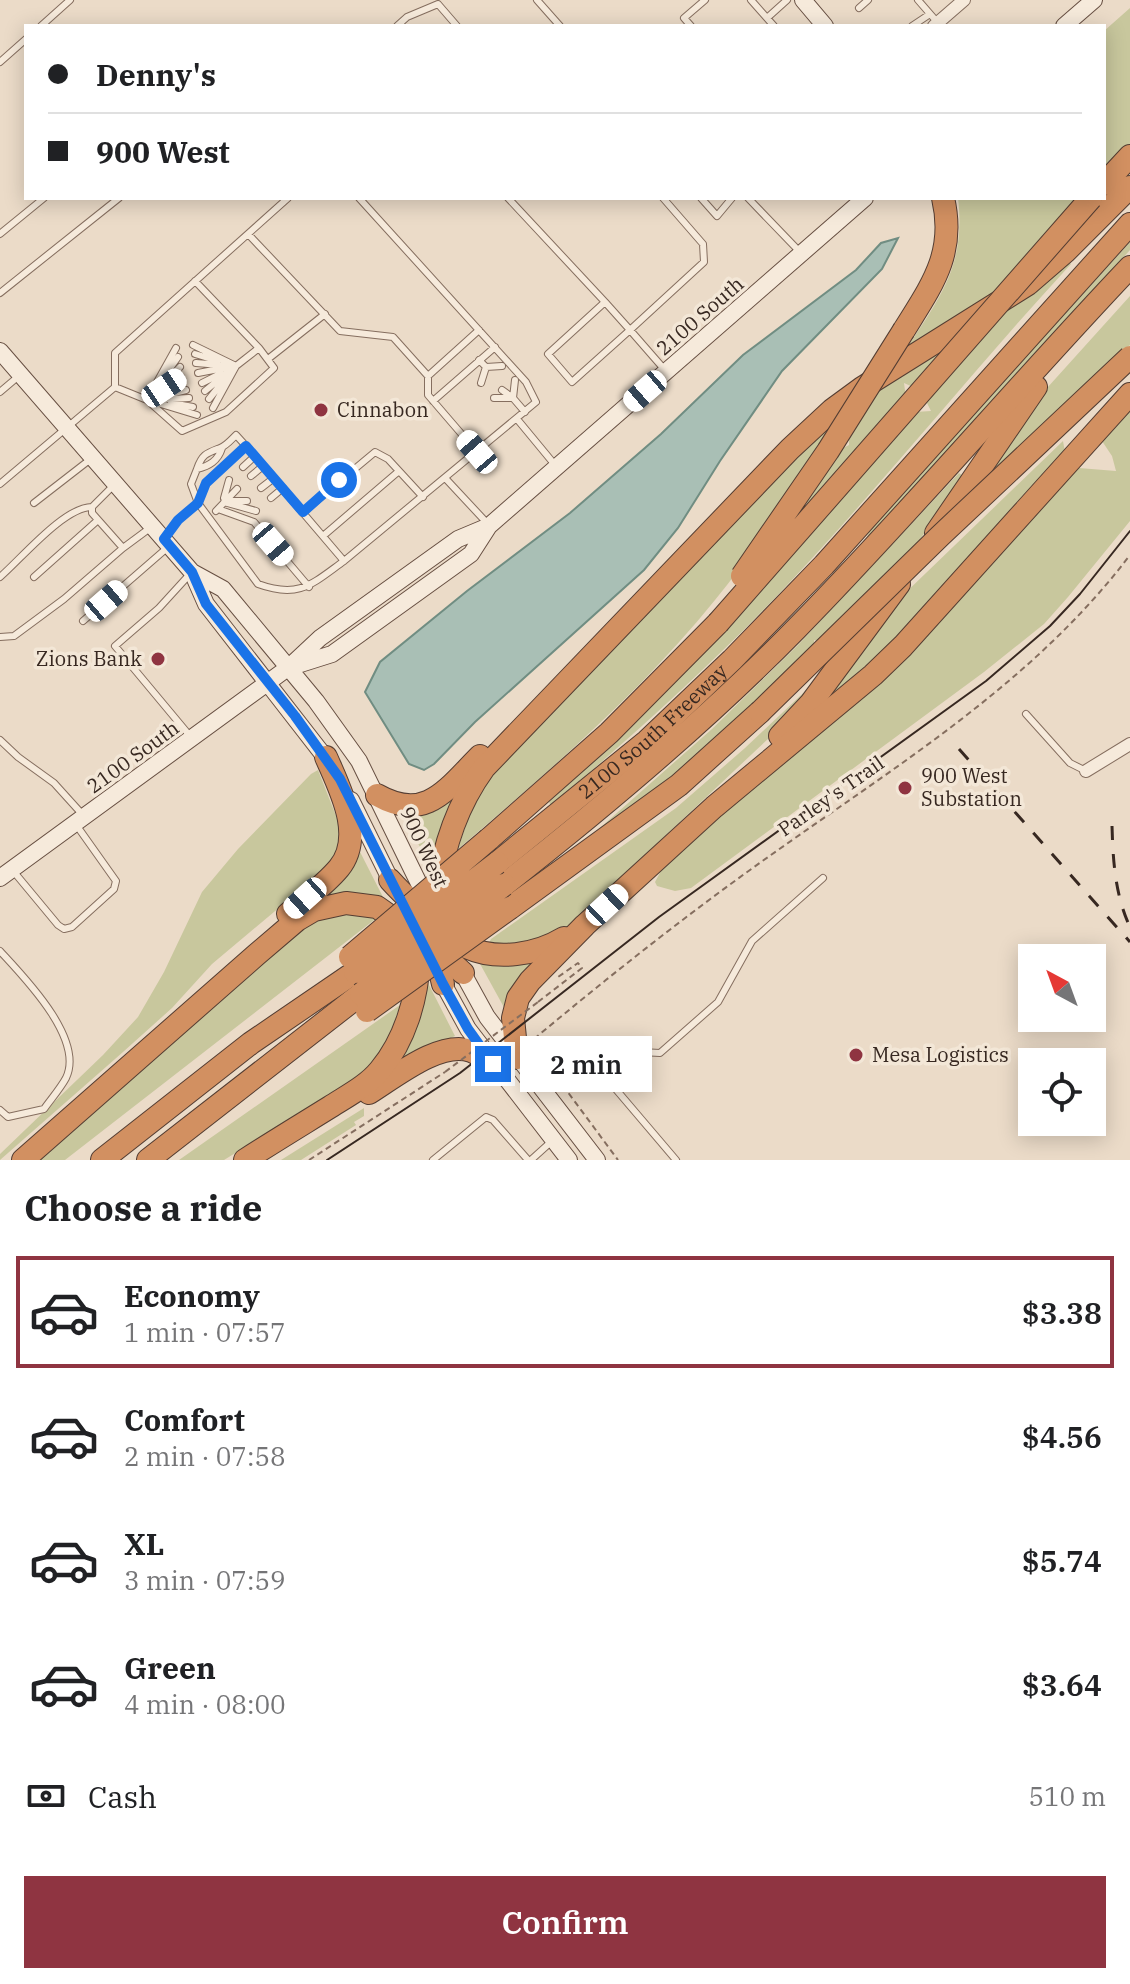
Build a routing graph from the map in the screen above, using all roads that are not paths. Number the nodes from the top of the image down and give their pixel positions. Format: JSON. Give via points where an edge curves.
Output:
{"nodes":[{"id":1,"x":70,"y":0,"type":"edge"},
{"id":2,"x":537,"y":0,"type":"edge"},
{"id":3,"x":705,"y":0,"type":"edge"},
{"id":4,"x":751,"y":0,"type":"edge"},
{"id":5,"x":787,"y":0,"type":"edge"},
{"id":6,"x":803,"y":0,"type":"edge"},
{"id":7,"x":868,"y":0,"type":"edge"},
{"id":8,"x":918,"y":0,"type":"edge"},
{"id":9,"x":964,"y":0,"type":"edge"},
{"id":10,"x":1094,"y":0,"type":"edge"},
{"id":11,"x":859,"y":8,"type":"dead end"},
{"id":12,"x":767,"y":18,"type":"junction"},
{"id":13,"x":934,"y":21,"type":"edge"},
{"id":14,"x":43,"y":24,"type":"edge"},
{"id":15,"x":399,"y":24,"type":"edge"},
{"id":16,"x":455,"y":24,"type":"edge"},
{"id":17,"x":558,"y":24,"type":"edge"},
{"id":18,"x":689,"y":24,"type":"edge"},
{"id":19,"x":772,"y":24,"type":"edge"},
{"id":20,"x":823,"y":24,"type":"edge"},
{"id":21,"x":1066,"y":24,"type":"edge"},
{"id":22,"x":24,"y":41,"type":"edge"},
{"id":23,"x":0,"y":62,"type":"edge"},
{"id":24,"x":1130,"y":156,"type":"edge"},
{"id":25,"x":1106,"y":182,"type":"edge"},
{"id":26,"x":1130,"y":187,"type":"edge"},
{"id":27,"x":42,"y":200,"type":"edge"},
{"id":28,"x":116,"y":200,"type":"edge"},
{"id":29,"x":286,"y":200,"type":"edge"},
{"id":30,"x":361,"y":200,"type":"edge"},
{"id":31,"x":510,"y":200,"type":"edge"},
{"id":32,"x":665,"y":200,"type":"edge"},
{"id":33,"x":703,"y":200,"type":"edge"},
{"id":34,"x":730,"y":200,"type":"edge"},
{"id":35,"x":750,"y":200,"type":"edge"},
{"id":36,"x":863,"y":200,"type":"edge"},
{"id":37,"x":943,"y":200,"type":"edge"},
{"id":38,"x":1089,"y":200,"type":"edge"},
{"id":39,"x":1130,"y":224,"type":"edge"},
{"id":40,"x":0,"y":234,"type":"edge"},
{"id":41,"x":248,"y":234,"type":"junction"},
{"id":42,"x":801,"y":254,"type":"junction"},
{"id":43,"x":1128,"y":270,"type":"edge"},
{"id":44,"x":195,"y":281,"type":"junction"},
{"id":45,"x":0,"y":293,"type":"edge"},
{"id":46,"x":605,"y":302,"type":"junction"},
{"id":47,"x":325,"y":314,"type":"junction"},
{"id":48,"x":479,"y":330,"type":"junction"},
{"id":49,"x":630,"y":330,"type":"junction"},
{"id":50,"x":193,"y":345,"type":"dead end"},
{"id":51,"x":495,"y":347,"type":"junction"},
{"id":52,"x":176,"y":348,"type":"dead end"},
{"id":53,"x":259,"y":348,"type":"junction"},
{"id":54,"x":0,"y":351,"type":"edge"},
{"id":55,"x":195,"y":354,"type":"dead end"},
{"id":56,"x":178,"y":357,"type":"dead end"},
{"id":57,"x":1130,"y":357,"type":"edge"},
{"id":58,"x":268,"y":359,"type":"junction"},
{"id":59,"x":479,"y":360,"type":"junction"},
{"id":60,"x":196,"y":363,"type":"dead end"},
{"id":61,"x":236,"y":366,"type":"junction"},
{"id":62,"x":180,"y":367,"type":"dead end"},
{"id":63,"x":486,"y":367,"type":"junction"},
{"id":64,"x":499,"y":369,"type":"dead end"},
{"id":65,"x":666,"y":372,"type":"junction"},
{"id":66,"x":198,"y":373,"type":"dead end"},
{"id":67,"x":20,"y":375,"type":"junction"},
{"id":68,"x":428,"y":376,"type":"junction"},
{"id":69,"x":490,"y":376,"type":"dead end"},
{"id":70,"x":181,"y":377,"type":"dead end"},
{"id":71,"x":481,"y":383,"type":"dead end"},
{"id":72,"x":512,"y":383,"type":"dead end"},
{"id":73,"x":115,"y":387,"type":"junction"},
{"id":74,"x":203,"y":387,"type":"dead end"},
{"id":75,"x":186,"y":390,"type":"dead end"},
{"id":76,"x":502,"y":390,"type":"dead end"},
{"id":77,"x":0,"y":392,"type":"edge"},
{"id":78,"x":1130,"y":394,"type":"edge"},
{"id":79,"x":189,"y":398,"type":"dead end"},
{"id":80,"x":494,"y":398,"type":"dead end"},
{"id":81,"x":513,"y":398,"type":"junction"},
{"id":82,"x":209,"y":399,"type":"dead end"},
{"id":83,"x":147,"y":400,"type":"junction"},
{"id":84,"x":433,"y":401,"type":"junction"},
{"id":85,"x":193,"y":407,"type":"dead end"},
{"id":86,"x":213,"y":408,"type":"dead end"},
{"id":87,"x":525,"y":412,"type":"junction"},
{"id":88,"x":197,"y":415,"type":"dead end"},
{"id":89,"x":517,"y":419,"type":"junction"},
{"id":90,"x":67,"y":428,"type":"junction"},
{"id":91,"x":246,"y":446,"type":"junction"},
{"id":92,"x":477,"y":452,"type":"junction"},
{"id":93,"x":255,"y":456,"type":"junction"},
{"id":94,"x":93,"y":457,"type":"junction"},
{"id":95,"x":263,"y":466,"type":"junction"},
{"id":96,"x":243,"y":467,"type":"dead end"},
{"id":97,"x":557,"y":468,"type":"junction"},
{"id":98,"x":399,"y":471,"type":"junction"},
{"id":99,"x":251,"y":476,"type":"dead end"},
{"id":100,"x":274,"y":478,"type":"junction"},
{"id":101,"x":446,"y":479,"type":"junction"},
{"id":102,"x":229,"y":480,"type":"dead end"},
{"id":103,"x":0,"y":484,"type":"edge"},
{"id":104,"x":115,"y":484,"type":"junction"},
{"id":105,"x":261,"y":488,"type":"dead end"},
{"id":106,"x":283,"y":488,"type":"junction"},
{"id":107,"x":237,"y":489,"type":"dead end"},
{"id":108,"x":423,"y":497,"type":"junction"},
{"id":109,"x":271,"y":498,"type":"dead end"},
{"id":110,"x":247,"y":501,"type":"dead end"},
{"id":111,"x":224,"y":502,"type":"junction"},
{"id":112,"x":34,"y":503,"type":"dead end"},
{"id":113,"x":198,"y":503,"type":"junction"},
{"id":114,"x":92,"y":507,"type":"junction"},
{"id":115,"x":218,"y":509,"type":"junction"},
{"id":116,"x":256,"y":511,"type":"dead end"},
{"id":117,"x":303,"y":512,"type":"junction"},
{"id":118,"x":210,"y":516,"type":"junction"},
{"id":119,"x":98,"y":520,"type":"junction"},
{"id":120,"x":489,"y":526,"type":"junction"},
{"id":121,"x":323,"y":536,"type":"junction"},
{"id":122,"x":162,"y":537,"type":"junction"},
{"id":123,"x":123,"y":548,"type":"junction"},
{"id":124,"x":344,"y":561,"type":"junction"},
{"id":125,"x":192,"y":572,"type":"junction"},
{"id":126,"x":0,"y":577,"type":"edge"},
{"id":127,"x":34,"y":577,"type":"dead end"},
{"id":128,"x":309,"y":587,"type":"junction"},
{"id":129,"x":83,"y":621,"type":"dead end"},
{"id":130,"x":715,"y":621,"type":"junction"},
{"id":131,"x":0,"y":639,"type":"edge"},
{"id":132,"x":289,"y":667,"type":"junction"},
{"id":133,"x":269,"y":682,"type":"junction"},
{"id":134,"x":553,"y":693,"type":"junction"},
{"id":135,"x":1026,"y":714,"type":"dead end"},
{"id":136,"x":192,"y":738,"type":"junction"},
{"id":137,"x":0,"y":740,"type":"edge"},
{"id":138,"x":1130,"y":744,"type":"edge"},
{"id":139,"x":326,"y":757,"type":"junction"},
{"id":140,"x":1086,"y":771,"type":"joint"},
{"id":141,"x":377,"y":795,"type":"junction"},
{"id":142,"x":714,"y":807,"type":"junction"},
{"id":143,"x":80,"y":820,"type":"junction"},
{"id":144,"x":6,"y":874,"type":"edge"},
{"id":145,"x":823,"y":878,"type":"dead end"},
{"id":146,"x":390,"y":880,"type":"joint"},
{"id":147,"x":419,"y":884,"type":"joint"},
{"id":148,"x":585,"y":925,"type":"junction"},
{"id":149,"x":430,"y":932,"type":"junction"},
{"id":150,"x":0,"y":951,"type":"edge"},
{"id":151,"x":453,"y":978,"type":"junction"},
{"id":152,"x":358,"y":984,"type":"junction"},
{"id":153,"x":213,"y":992,"type":"junction"},
{"id":154,"x":524,"y":1050,"type":"junction"},
{"id":155,"x":493,"y":1064,"type":"junction"},
{"id":156,"x":0,"y":1110,"type":"edge"},
{"id":157,"x":553,"y":1140,"type":"junction"},
{"id":158,"x":23,"y":1160,"type":"edge"},
{"id":159,"x":102,"y":1160,"type":"edge"},
{"id":160,"x":150,"y":1160,"type":"edge"},
{"id":161,"x":245,"y":1160,"type":"edge"},
{"id":162,"x":263,"y":1160,"type":"edge"},
{"id":163,"x":433,"y":1160,"type":"edge"},
{"id":164,"x":529,"y":1160,"type":"edge"},
{"id":165,"x":569,"y":1160,"type":"edge"},
{"id":166,"x":597,"y":1160,"type":"edge"},
{"id":167,"x":676,"y":1160,"type":"edge"}],
"edges":[{"from":1,"to":14,"type":"lane"},
{"from":2,"to":17,"type":"lane"},
{"from":3,"to":18,"type":"lane","via":[[684,18]]},
{"from":4,"to":12,"type":"lane"},
{"from":5,"to":12,"type":"lane"},
{"from":6,"to":20,"type":"main road"},
{"from":7,"to":11,"type":"lane"},
{"from":8,"to":13,"type":"lane"},
{"from":9,"to":13,"type":"street"},
{"from":10,"to":21,"type":"main road"},
{"from":12,"to":19,"type":"lane"},
{"from":15,"to":16,"type":"lane","via":[[438,4]]},
{"from":22,"to":23,"type":"lane"},
{"from":24,"to":25,"type":"highway"},
{"from":26,"to":134,"type":"highway","via":[[1028,284],[832,410]]},
{"from":27,"to":40,"type":"lane"},
{"from":28,"to":45,"type":"lane"},
{"from":29,"to":41,"type":"lane"},
{"from":30,"to":48,"type":"lane"},
{"from":31,"to":46,"type":"lane"},
{"from":32,"to":49,"type":"lane","via":[[703,244],[704,262]]},
{"from":33,"to":34,"type":"lane","via":[[717,216]]},
{"from":35,"to":42,"type":"lane"},
{"from":36,"to":42,"type":"main road","name":"2100 South"},
{"from":37,"to":130,"type":"highway","bridge":true,"via":[[948,236],[937,275]]},
{"from":38,"to":130,"type":"highway","bridge":true},
{"from":39,"to":152,"type":"highway","name":"2100 South Freeway","bridge":true,"via":[[732,660],[647,741]]},
{"from":41,"to":44,"type":"lane"},
{"from":41,"to":47,"type":"lane"},
{"from":42,"to":65,"type":"main road","name":"2100 South"},
{"from":43,"to":142,"type":"highway","via":[[1028,397],[811,703]]},
{"from":43,"to":152,"type":"highway","name":"2100 South Freeway","bridge":true,"via":[[794,631],[654,763],[504,885]]},
{"from":44,"to":53,"type":"lane"},
{"from":44,"to":73,"type":"lane","via":[[115,353]]},
{"from":46,"to":49,"type":"lane"},
{"from":46,"to":49,"type":"lane","via":[[548,354],[572,382]]},
{"from":47,"to":58,"type":"lane"},
{"from":47,"to":68,"type":"lane","via":[[340,331],[393,337]]},
{"from":48,"to":51,"type":"lane"},
{"from":48,"to":68,"type":"lane"},
{"from":49,"to":65,"type":"lane"},
{"from":50,"to":61,"type":"lane"},
{"from":51,"to":59,"type":"lane"},
{"from":51,"to":87,"type":"lane","via":[[536,402]]},
{"from":52,"to":83,"type":"lane"},
{"from":53,"to":58,"type":"lane"},
{"from":53,"to":61,"type":"lane"},
{"from":54,"to":67,"type":"main road","name":"900 West"},
{"from":55,"to":61,"type":"lane"},
{"from":56,"to":83,"type":"lane"},
{"from":57,"to":152,"type":"highway","bridge":true,"via":[[679,785],[510,908]]},
{"from":58,"to":83,"type":"lane","via":[[274,368],[226,412],[182,431]]},
{"from":59,"to":63,"type":"lane"},
{"from":59,"to":84,"type":"lane"},
{"from":60,"to":61,"type":"lane"},
{"from":61,"to":66,"type":"lane"},
{"from":61,"to":74,"type":"lane"},
{"from":61,"to":82,"type":"lane"},
{"from":61,"to":86,"type":"lane"},
{"from":62,"to":83,"type":"lane"},
{"from":63,"to":64,"type":"lane"},
{"from":63,"to":69,"type":"lane"},
{"from":63,"to":71,"type":"lane"},
{"from":65,"to":97,"type":"main road","name":"2100 South"},
{"from":67,"to":77,"type":"lane"},
{"from":67,"to":90,"type":"main road","name":"900 West"},
{"from":68,"to":84,"type":"lane"},
{"from":70,"to":83,"type":"lane"},
{"from":72,"to":81,"type":"lane"},
{"from":73,"to":83,"type":"lane"},
{"from":73,"to":90,"type":"lane"},
{"from":75,"to":83,"type":"lane"},
{"from":76,"to":81,"type":"lane"},
{"from":78,"to":142,"type":"highway","via":[[883,665]]},
{"from":79,"to":83,"type":"lane"},
{"from":80,"to":81,"type":"lane"},
{"from":81,"to":87,"type":"lane"},
{"from":83,"to":85,"type":"lane"},
{"from":83,"to":88,"type":"lane"},
{"from":84,"to":92,"type":"lane"},
{"from":87,"to":89,"type":"lane"},
{"from":89,"to":92,"type":"lane"},
{"from":89,"to":97,"type":"lane"},
{"from":90,"to":94,"type":"main road","name":"900 West"},
{"from":90,"to":103,"type":"lane"},
{"from":91,"to":93,"type":"lane"},
{"from":91,"to":113,"type":"lane","via":[[206,483]]},
{"from":91,"to":113,"type":"lane","via":[[236,435],[201,458],[191,484]]},
{"from":92,"to":101,"type":"lane"},
{"from":93,"to":95,"type":"lane"},
{"from":93,"to":96,"type":"lane"},
{"from":94,"to":104,"type":"main road","name":"900 West"},
{"from":94,"to":112,"type":"lane"},
{"from":95,"to":99,"type":"lane"},
{"from":95,"to":100,"type":"lane"},
{"from":97,"to":120,"type":"main road","name":"2100 South"},
{"from":98,"to":108,"type":"lane"},
{"from":98,"to":117,"type":"lane","via":[[375,452]]},
{"from":98,"to":121,"type":"lane"},
{"from":100,"to":105,"type":"lane"},
{"from":100,"to":106,"type":"lane"},
{"from":101,"to":108,"type":"lane"},
{"from":101,"to":120,"type":"lane"},
{"from":102,"to":111,"type":"lane"},
{"from":104,"to":114,"type":"lane"},
{"from":104,"to":122,"type":"main road","name":"900 West"},
{"from":106,"to":109,"type":"lane"},
{"from":106,"to":117,"type":"lane"},
{"from":107,"to":111,"type":"lane"},
{"from":108,"to":124,"type":"lane"},
{"from":110,"to":111,"type":"lane"},
{"from":111,"to":115,"type":"lane"},
{"from":111,"to":116,"type":"lane"},
{"from":113,"to":118,"type":"lane"},
{"from":113,"to":122,"type":"lane"},
{"from":114,"to":119,"type":"lane"},
{"from":114,"to":126,"type":"lane","via":[[81,507],[61,522]]},
{"from":115,"to":118,"type":"lane"},
{"from":115,"to":128,"type":"lane","via":[[254,522]]},
{"from":117,"to":121,"type":"lane"},
{"from":118,"to":128,"type":"lane","via":[[258,584],[290,592]]},
{"from":119,"to":123,"type":"lane"},
{"from":119,"to":127,"type":"lane"},
{"from":120,"to":132,"type":"main road","name":"2100 South","via":[[458,539],[320,638]]},
{"from":121,"to":124,"type":"lane"},
{"from":122,"to":123,"type":"lane"},
{"from":122,"to":125,"type":"main road","name":"900 West"},
{"from":122,"to":129,"type":"lane"},
{"from":123,"to":131,"type":"lane","via":[[14,636]]},
{"from":124,"to":128,"type":"lane"},
{"from":125,"to":132,"type":"main road","name":"900 West","via":[[223,589]]},
{"from":125,"to":133,"type":"main road","name":"900 West","via":[[206,604]]},
{"from":125,"to":136,"type":"lane","via":[[115,646]]},
{"from":130,"to":152,"type":"highway","bridge":true,"via":[[609,733],[489,839]]},
{"from":132,"to":133,"type":"main road","name":"2100 South"},
{"from":132,"to":141,"type":"main road","name":"900 West","via":[[359,761]]},
{"from":133,"to":136,"type":"main road","name":"2100 South"},
{"from":133,"to":139,"type":"main road","name":"900 West"},
{"from":134,"to":141,"type":"highway","via":[[430,801],[409,807]]},
{"from":134,"to":149,"type":"highway","via":[[484,768],[464,798],[449,837]]},
{"from":135,"to":140,"type":"lane","via":[[1070,763]]},
{"from":136,"to":143,"type":"main road","name":"2100 South"},
{"from":137,"to":143,"type":"lane","via":[[54,783]]},
{"from":138,"to":140,"type":"street"},
{"from":139,"to":146,"type":"main road","name":"900 West"},
{"from":139,"to":153,"type":"highway","via":[[346,809],[348,853],[332,876],[251,947]]},
{"from":141,"to":147,"type":"main road","name":"900 West"},
{"from":142,"to":148,"type":"highway"},
{"from":143,"to":144,"type":"main road","name":"2100 South"},
{"from":143,"to":144,"type":"lane","via":[[116,881],[114,889],[72,927],[58,925]]},
{"from":145,"to":167,"type":"lane","via":[[752,941],[718,1002],[660,1053],[641,1052],[608,1080]]},
{"from":146,"to":149,"type":"highway"},
{"from":147,"to":149,"type":"highway"},
{"from":148,"to":149,"type":"highway","via":[[548,948],[513,954],[466,947]]},
{"from":148,"to":154,"type":"highway","via":[[518,998],[513,1018]]},
{"from":149,"to":151,"type":"highway"},
{"from":149,"to":153,"type":"highway","via":[[362,903],[329,906],[297,920]]},
{"from":149,"to":161,"type":"highway","via":[[399,1040],[379,1072]]},
{"from":150,"to":156,"type":"lane","via":[[39,994],[67,1041],[68,1076],[44,1109],[8,1117]]},
{"from":151,"to":154,"type":"main road"},
{"from":151,"to":155,"type":"main road","via":[[468,1029]]},
{"from":152,"to":159,"type":"highway","via":[[291,1004],[251,1043]]},
{"from":152,"to":160,"type":"highway"},
{"from":153,"to":158,"type":"highway"},
{"from":154,"to":166,"type":"main road"},
{"from":155,"to":157,"type":"main road"},
{"from":155,"to":162,"type":"highway","via":[[473,1051],[455,1048],[434,1054]]},
{"from":157,"to":164,"type":"lane"},
{"from":157,"to":165,"type":"main road"},
{"from":163,"to":164,"type":"lane","via":[[486,1117]]}]}
